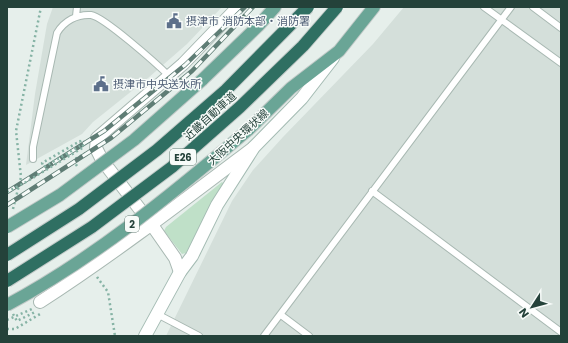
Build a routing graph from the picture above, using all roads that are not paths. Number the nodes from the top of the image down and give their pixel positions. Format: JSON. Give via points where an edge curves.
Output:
{"nodes":[{"id":1,"x":77,"y":7,"type":"edge"},
{"id":2,"x":238,"y":7,"type":"edge"},
{"id":3,"x":271,"y":7,"type":"edge"},
{"id":4,"x":275,"y":7,"type":"edge"},
{"id":5,"x":308,"y":7,"type":"edge"},
{"id":6,"x":337,"y":7,"type":"edge"},
{"id":7,"x":374,"y":7,"type":"edge"},
{"id":8,"x":484,"y":7,"type":"edge"},
{"id":9,"x":510,"y":7,"type":"edge"},
{"id":10,"x":533,"y":7,"type":"edge"},
{"id":11,"x":76,"y":16,"type":"junction"},
{"id":12,"x":501,"y":19,"type":"junction"},
{"id":13,"x":258,"y":26,"type":"junction"},
{"id":14,"x":561,"y":28,"type":"edge"},
{"id":15,"x":339,"y":51,"type":"junction"},
{"id":16,"x":561,"y":63,"type":"edge"},
{"id":17,"x":169,"y":76,"type":"junction"},
{"id":18,"x":254,"y":147,"type":"junction"},
{"id":19,"x":34,"y":159,"type":"dead end"},
{"id":20,"x":372,"y":192,"type":"junction"},
{"id":21,"x":152,"y":225,"type":"junction"},
{"id":22,"x":7,"y":227,"type":"edge"},
{"id":23,"x":7,"y":255,"type":"edge"},
{"id":24,"x":180,"y":272,"type":"junction"},
{"id":25,"x":7,"y":281,"type":"edge"},
{"id":26,"x":7,"y":305,"type":"edge"},
{"id":27,"x":39,"y":308,"type":"road end"},
{"id":28,"x":157,"y":314,"type":"junction"},
{"id":29,"x":281,"y":315,"type":"junction"},
{"id":30,"x":561,"y":332,"type":"edge"},
{"id":31,"x":145,"y":336,"type":"edge"},
{"id":32,"x":199,"y":336,"type":"edge"},
{"id":33,"x":264,"y":336,"type":"edge"},
{"id":34,"x":309,"y":336,"type":"edge"}],
"edges":[{"from":1,"to":11,"type":"lane"},
{"from":2,"to":17,"type":"street"},
{"from":3,"to":13,"type":"main road"},
{"from":4,"to":13,"type":"main road"},
{"from":5,"to":23,"type":"highway","name":"近畿自動車道","number":"E26","bridge":true,"via":[[226,90],[157,150],[79,209]]},
{"from":6,"to":25,"type":"highway","name":"近畿自動車道","number":"E26","bridge":true,"via":[[303,46],[246,102],[172,167],[92,227]]},
{"from":7,"to":15,"type":"main road","name":"大阪中央環状線","number":"2"},
{"from":8,"to":12,"type":"lane"},
{"from":9,"to":12,"type":"lane"},
{"from":10,"to":14,"type":"lane"},
{"from":11,"to":17,"type":"lane","via":[[92,15],[112,26]]},
{"from":11,"to":19,"type":"lane","via":[[64,24],[57,33],[33,147]]},
{"from":12,"to":16,"type":"lane"},
{"from":12,"to":20,"type":"lane"},
{"from":13,"to":22,"type":"main road","bridge":true,"via":[[134,140],[60,195]]},
{"from":15,"to":18,"type":"street","via":[[302,98]]},
{"from":15,"to":26,"type":"main road","name":"大阪中央環状線","number":"2","bridge":true,"via":[[291,88],[248,130],[184,185],[105,244]]},
{"from":17,"to":21,"type":"street","via":[[97,138],[96,148],[102,160]]},
{"from":18,"to":21,"type":"street"},
{"from":18,"to":24,"type":"street","via":[[217,205],[192,256]]},
{"from":20,"to":29,"type":"lane"},
{"from":20,"to":30,"type":"lane"},
{"from":21,"to":24,"type":"street","via":[[175,258]]},
{"from":21,"to":27,"type":"street"},
{"from":24,"to":28,"type":"street"},
{"from":28,"to":31,"type":"street"},
{"from":28,"to":32,"type":"lane"},
{"from":29,"to":33,"type":"lane"},
{"from":29,"to":34,"type":"lane"}]}
